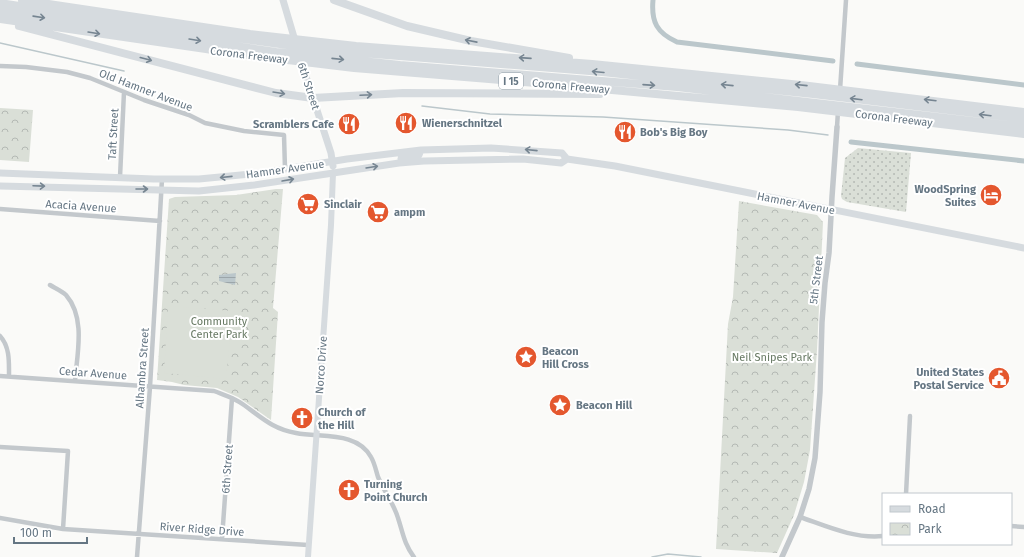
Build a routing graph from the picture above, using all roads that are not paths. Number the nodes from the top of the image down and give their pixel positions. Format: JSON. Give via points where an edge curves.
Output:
{"nodes":[{"id":1,"x":22,"y":0,"type":"edge"},
{"id":2,"x":283,"y":0,"type":"edge"},
{"id":3,"x":334,"y":0,"type":"edge"},
{"id":4,"x":846,"y":0,"type":"edge"},
{"id":5,"x":0,"y":3,"type":"edge"},
{"id":6,"x":0,"y":11,"type":"edge"},
{"id":7,"x":0,"y":20,"type":"edge"},
{"id":8,"x":592,"y":64,"type":"junction"},
{"id":9,"x":0,"y":66,"type":"edge"},
{"id":10,"x":124,"y":92,"type":"junction"},
{"id":11,"x":677,"y":96,"type":"junction"},
{"id":12,"x":313,"y":98,"type":"junction"},
{"id":13,"x":1024,"y":112,"type":"edge"},
{"id":14,"x":1024,"y":119,"type":"edge"},
{"id":15,"x":837,"y":127,"type":"joint"},
{"id":16,"x":1024,"y":127,"type":"edge"},
{"id":17,"x":1024,"y":134,"type":"edge"},
{"id":18,"x":421,"y":150,"type":"junction"},
{"id":19,"x":567,"y":159,"type":"junction"},
{"id":20,"x":332,"y":162,"type":"junction"},
{"id":21,"x":399,"y":163,"type":"junction"},
{"id":22,"x":285,"y":169,"type":"junction"},
{"id":23,"x":0,"y":173,"type":"edge"},
{"id":24,"x":333,"y":173,"type":"junction"},
{"id":25,"x":120,"y":177,"type":"junction"},
{"id":26,"x":162,"y":179,"type":"junction"},
{"id":27,"x":0,"y":186,"type":"edge"},
{"id":28,"x":162,"y":189,"type":"junction"},
{"id":29,"x":0,"y":209,"type":"edge"},
{"id":30,"x":831,"y":210,"type":"junction"},
{"id":31,"x":160,"y":221,"type":"junction"},
{"id":32,"x":1024,"y":248,"type":"edge"},
{"id":33,"x":50,"y":285,"type":"dead end"},
{"id":34,"x":0,"y":336,"type":"edge"},
{"id":35,"x":0,"y":376,"type":"edge"},
{"id":36,"x":10,"y":376,"type":"junction"},
{"id":37,"x":75,"y":381,"type":"junction"},
{"id":38,"x":150,"y":386,"type":"junction"},
{"id":39,"x":232,"y":398,"type":"junction"},
{"id":40,"x":910,"y":416,"type":"dead end"},
{"id":41,"x":316,"y":435,"type":"junction"},
{"id":42,"x":0,"y":447,"type":"edge"},
{"id":43,"x":906,"y":493,"type":"edge"},
{"id":44,"x":800,"y":517,"type":"junction"},
{"id":45,"x":0,"y":518,"type":"edge"},
{"id":46,"x":1012,"y":526,"type":"edge"},
{"id":47,"x":1024,"y":527,"type":"edge"},
{"id":48,"x":63,"y":529,"type":"junction"},
{"id":49,"x":139,"y":534,"type":"junction"},
{"id":50,"x":882,"y":536,"type":"edge"},
{"id":51,"x":222,"y":539,"type":"junction"},
{"id":52,"x":308,"y":545,"type":"junction"},
{"id":53,"x":137,"y":557,"type":"edge"},
{"id":54,"x":308,"y":557,"type":"edge"},
{"id":55,"x":414,"y":557,"type":"edge"},
{"id":56,"x":782,"y":557,"type":"edge"}],
"edges":[{"from":8,"to":1,"type":"highway","name":"Corona Freeway","number":"I 15","one_way":true,"via":[[356,46],[250,34]]},
{"from":2,"to":12,"type":"main road","name":"6th Street"},
{"from":8,"to":3,"type":"highway","one_way":true,"via":[[407,26]]},
{"from":4,"to":15,"type":"street","name":"5th Street"},
{"from":14,"to":5,"type":"highway","one_way":true,"via":[[602,72],[323,50]]},
{"from":6,"to":16,"type":"highway","one_way":true,"via":[[276,52],[400,65],[677,87]]},
{"from":7,"to":11,"type":"highway","name":"Corona Freeway","number":"I 15","one_way":true,"via":[[354,68]]},
{"from":7,"to":12,"type":"highway","one_way":true,"via":[[276,93]]},
{"from":13,"to":8,"type":"highway","name":"Corona Freeway","number":"I 15","one_way":true,"via":[[801,85]]},
{"from":9,"to":10,"type":"street","name":"Old Hamner Avenue","via":[[67,72]]},
{"from":10,"to":22,"type":"street","name":"Old Hamner Avenue","via":[[205,123],[244,131],[284,135]]},
{"from":10,"to":25,"type":"street","name":"Taft Street"},
{"from":12,"to":11,"type":"highway","one_way":true,"via":[[411,93]]},
{"from":11,"to":17,"type":"highway","name":"Corona Freeway","number":"I 15","via":[[798,107]]},
{"from":12,"to":20,"type":"main road","name":"6th Street"},
{"from":15,"to":30,"type":"street","name":"5th Street"},
{"from":19,"to":18,"type":"main road","name":"Hamner Avenue","one_way":true,"via":[[562,153],[517,149]]},
{"from":18,"to":20,"type":"main road","name":"Hamner Avenue"},
{"from":18,"to":21,"type":"main road","via":[[419,155],[402,158]]},
{"from":19,"to":21,"type":"main road","name":"Hamner Avenue","via":[[561,163],[523,159],[465,159]]},
{"from":19,"to":30,"type":"main road","name":"Hamner Avenue","via":[[615,166]]},
{"from":20,"to":22,"type":"main road","name":"Hamner Avenue"},
{"from":20,"to":24,"type":"main road","name":"6th Street"},
{"from":24,"to":21,"type":"main road","name":"Hamner Avenue","one_way":true},
{"from":22,"to":26,"type":"main road","name":"Hamner Avenue","one_way":true,"via":[[209,178]]},
{"from":23,"to":25,"type":"main road","name":"Hamner Avenue"},
{"from":28,"to":24,"type":"main road","name":"Hamner Avenue","one_way":true,"via":[[209,190]]},
{"from":24,"to":41,"type":"main road","name":"Norco Drive"},
{"from":25,"to":26,"type":"main road","name":"Hamner Avenue"},
{"from":26,"to":28,"type":"street","name":"Alhambra Street"},
{"from":27,"to":28,"type":"main road","name":"Hamner Avenue","one_way":true},
{"from":28,"to":31,"type":"street","name":"Alhambra Street"},
{"from":29,"to":31,"type":"street","name":"Acacia Avenue"},
{"from":30,"to":32,"type":"main road","name":"Hamner Avenue"},
{"from":30,"to":44,"type":"street","name":"5th Street","via":[[829,253],[824,283],[815,458]]},
{"from":31,"to":38,"type":"street","name":"Alhambra Street"},
{"from":33,"to":37,"type":"street","via":[[66,294],[78,322]]},
{"from":34,"to":36,"type":"street","via":[[9,355]]},
{"from":35,"to":36,"type":"street","name":"Cedar Avenue"},
{"from":36,"to":37,"type":"street","name":"Cedar Avenue"},
{"from":37,"to":38,"type":"street","name":"Cedar Avenue"},
{"from":38,"to":39,"type":"street","name":"Cedar Avenue","via":[[214,391]]},
{"from":38,"to":49,"type":"street","name":"Alhambra Street"},
{"from":39,"to":41,"type":"street","name":"Cedar Avenue","via":[[282,430]]},
{"from":39,"to":51,"type":"street","name":"6th Street"},
{"from":40,"to":43,"type":"street"},
{"from":41,"to":52,"type":"main road","name":"Norco Drive"},
{"from":41,"to":55,"type":"street","name":"Cedar Avenue","via":[[353,441],[371,456],[398,517],[407,548]]},
{"from":42,"to":48,"type":"street","via":[[68,451]]},
{"from":44,"to":50,"type":"street","via":[[858,536]]},
{"from":44,"to":56,"type":"street","name":"5th Street"},
{"from":45,"to":48,"type":"street","name":"River Ridge Drive"},
{"from":46,"to":47,"type":"street"},
{"from":48,"to":49,"type":"street","name":"River Ridge Drive"},
{"from":49,"to":51,"type":"street","name":"River Ridge Drive"},
{"from":49,"to":53,"type":"street","name":"Alhambra Street"},
{"from":51,"to":52,"type":"street","name":"River Ridge Drive"},
{"from":52,"to":54,"type":"main road","name":"Norco Drive"}]}
